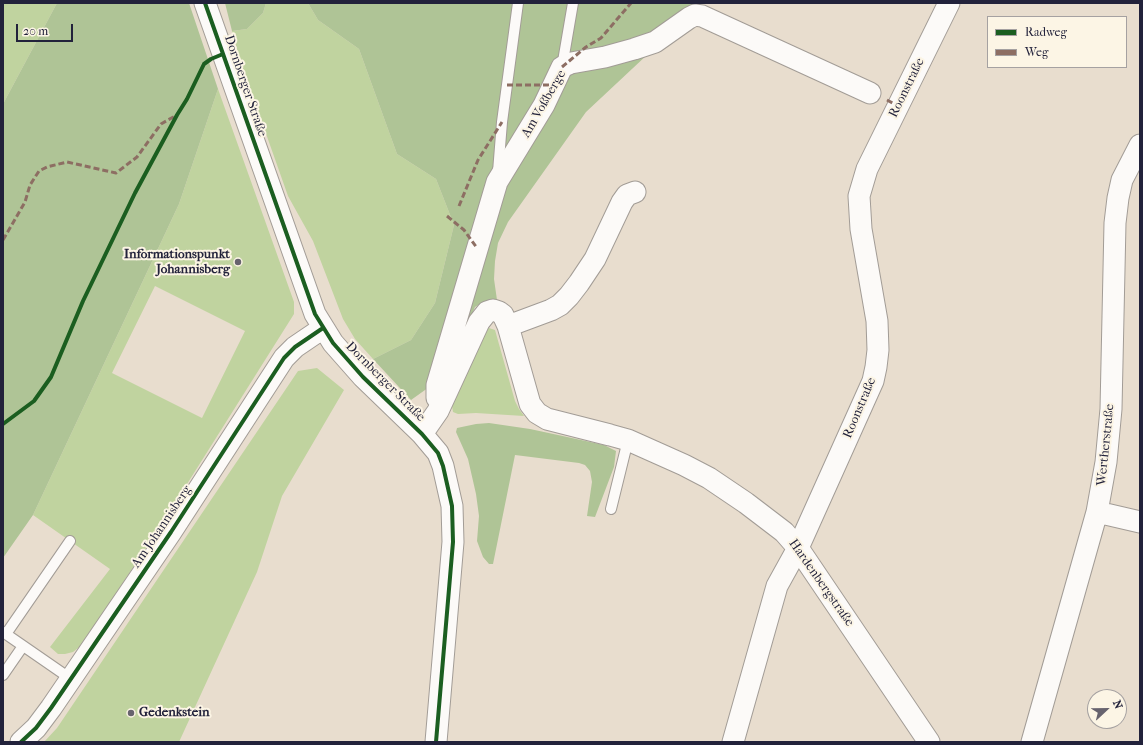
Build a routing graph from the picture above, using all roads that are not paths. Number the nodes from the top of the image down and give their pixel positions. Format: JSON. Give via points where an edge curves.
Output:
{"nodes":[{"id":1,"x":205,"y":3,"type":"edge"},
{"id":2,"x":518,"y":3,"type":"edge"},
{"id":3,"x":573,"y":3,"type":"edge"},
{"id":4,"x":949,"y":3,"type":"edge"},
{"id":5,"x":562,"y":67,"type":"junction"},
{"id":6,"x":870,"y":93,"type":"dead end"},
{"id":7,"x":1140,"y":145,"type":"edge"},
{"id":8,"x":497,"y":182,"type":"junction"},
{"id":9,"x":635,"y":192,"type":"dead end"},
{"id":10,"x":508,"y":326,"type":"junction"},
{"id":11,"x":323,"y":328,"type":"junction"},
{"id":12,"x":438,"y":411,"type":"junction"},
{"id":13,"x":422,"y":434,"type":"junction"},
{"id":14,"x":628,"y":440,"type":"junction"},
{"id":15,"x":611,"y":509,"type":"dead end"},
{"id":16,"x":1098,"y":512,"type":"junction"},
{"id":17,"x":1140,"y":522,"type":"edge"},
{"id":18,"x":70,"y":541,"type":"dead end"},
{"id":19,"x":798,"y":548,"type":"junction"},
{"id":20,"x":5,"y":633,"type":"edge"},
{"id":21,"x":23,"y":646,"type":"junction"},
{"id":22,"x":3,"y":675,"type":"edge"},
{"id":23,"x":70,"y":679,"type":"junction"},
{"id":24,"x":21,"y":742,"type":"edge"},
{"id":25,"x":436,"y":742,"type":"edge"},
{"id":26,"x":733,"y":742,"type":"edge"},
{"id":27,"x":930,"y":742,"type":"edge"},
{"id":28,"x":1032,"y":742,"type":"edge"}],
"edges":[{"from":1,"to":11,"type":"street","name":"Dornberger Straße","via":[[299,271]]},
{"from":2,"to":8,"type":"lane","via":[[502,122]]},
{"from":3,"to":5,"type":"lane"},
{"from":4,"to":19,"type":"street","name":"Roonstraße","via":[[867,169],[859,196],[861,229],[877,321],[876,367]]},
{"from":5,"to":6,"type":"street","name":"Am Voßberge","via":[[655,42],[695,15]]},
{"from":5,"to":8,"type":"street","name":"Am Voßberge","via":[[544,105]]},
{"from":7,"to":16,"type":"street","name":"Wertherstraße","via":[[1122,180],[1115,223],[1111,408]]},
{"from":8,"to":12,"type":"street","name":"Am Voßberge","via":[[437,385]]},
{"from":9,"to":10,"type":"street","via":[[627,195],[622,202],[595,259],[569,296],[551,310]]},
{"from":10,"to":12,"type":"street","name":"Hardenbergstraße","via":[[503,316],[493,310],[487,312],[478,322]]},
{"from":10,"to":14,"type":"street","name":"Hardenbergstraße","via":[[526,393],[537,413],[547,419]]},
{"from":11,"to":13,"type":"street","name":"Dornberger Straße","via":[[363,377]]},
{"from":11,"to":23,"type":"street","name":"Am Johannisberg","via":[[295,347],[284,358],[171,532]]},
{"from":12,"to":13,"type":"street","name":"Hardenbergstraße"},
{"from":13,"to":25,"type":"street","name":"Dornberger Straße","via":[[438,453],[444,466],[452,506],[453,542]]},
{"from":14,"to":15,"type":"lane"},
{"from":14,"to":19,"type":"street","name":"Hardenbergstraße","via":[[709,478],[765,516]]},
{"from":16,"to":17,"type":"street"},
{"from":16,"to":28,"type":"street","name":"Wertherstraße"},
{"from":18,"to":20,"type":"lane"},
{"from":19,"to":26,"type":"street","name":"Roonstraße","via":[[777,586]]},
{"from":19,"to":27,"type":"street","name":"Hardenbergstraße"},
{"from":20,"to":21,"type":"lane"},
{"from":21,"to":22,"type":"lane"},
{"from":21,"to":23,"type":"lane"},
{"from":23,"to":24,"type":"street","name":"Am Johannisberg","via":[[36,728]]}]}
